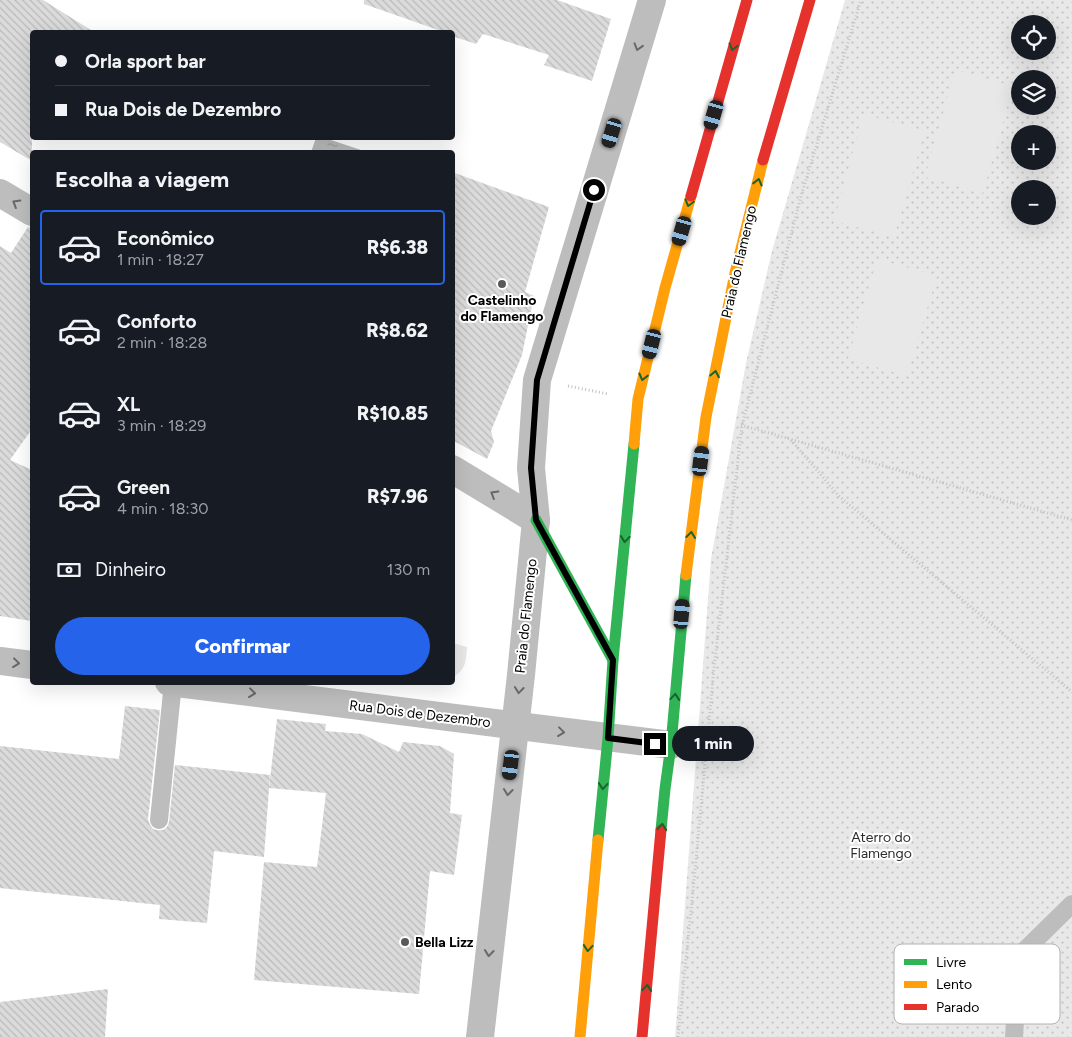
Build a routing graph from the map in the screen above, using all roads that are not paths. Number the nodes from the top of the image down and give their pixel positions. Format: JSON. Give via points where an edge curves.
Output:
{"nodes":[{"id":1,"x":652,"y":0,"type":"edge"},
{"id":2,"x":747,"y":0,"type":"edge"},
{"id":3,"x":810,"y":0,"type":"edge"},
{"id":4,"x":0,"y":193,"type":"edge"},
{"id":5,"x":30,"y":211,"type":"edge"},
{"id":6,"x":455,"y":471,"type":"edge"},
{"id":7,"x":536,"y":520,"type":"junction"},
{"id":8,"x":613,"y":660,"type":"junction"},
{"id":9,"x":0,"y":661,"type":"edge"},
{"id":10,"x":30,"y":666,"type":"edge"},
{"id":11,"x":188,"y":685,"type":"edge"},
{"id":12,"x":196,"y":685,"type":"edge"},
{"id":13,"x":515,"y":726,"type":"junction"},
{"id":14,"x":608,"y":738,"type":"junction"},
{"id":15,"x":671,"y":745,"type":"junction"},
{"id":16,"x":159,"y":820,"type":"dead end"},
{"id":17,"x":1072,"y":904,"type":"edge"},
{"id":18,"x":1031,"y":944,"type":"edge"},
{"id":19,"x":1015,"y":1024,"type":"edge"},
{"id":20,"x":480,"y":1037,"type":"edge"},
{"id":21,"x":580,"y":1037,"type":"edge"},
{"id":22,"x":642,"y":1037,"type":"edge"},
{"id":23,"x":1014,"y":1037,"type":"edge"}],
"edges":[{"from":1,"to":7,"type":"street","name":"Praia do Flamengo","one_way":true,"via":[[537,380],[531,468]]},
{"from":2,"to":8,"type":"main road","one_way":true,"via":[[665,288],[638,399]]},
{"from":15,"to":3,"type":"main road","name":"Praia do Flamengo","one_way":true,"via":[[686,577],[706,416],[735,273],[766,147]]},
{"from":5,"to":4,"type":"street","one_way":true},
{"from":7,"to":6,"type":"street","one_way":true},
{"from":7,"to":8,"type":"main road"},
{"from":7,"to":13,"type":"street","name":"Praia do Flamengo","one_way":true},
{"from":8,"to":14,"type":"main road"},
{"from":9,"to":10,"type":"street","one_way":true},
{"from":11,"to":16,"type":"lane"},
{"from":12,"to":13,"type":"street","name":"Rua Dois de Dezembro","one_way":true},
{"from":13,"to":14,"type":"street","name":"Rua Dois de Dezembro","one_way":true},
{"from":13,"to":20,"type":"street","name":"Praia do Flamengo","one_way":true},
{"from":14,"to":15,"type":"street","name":"Rua Dois de Dezembro"},
{"from":14,"to":21,"type":"main road","one_way":true},
{"from":22,"to":15,"type":"main road","name":"Praia do Flamengo","one_way":true},
{"from":17,"to":18,"type":"lane"},
{"from":19,"to":23,"type":"lane"}]}
